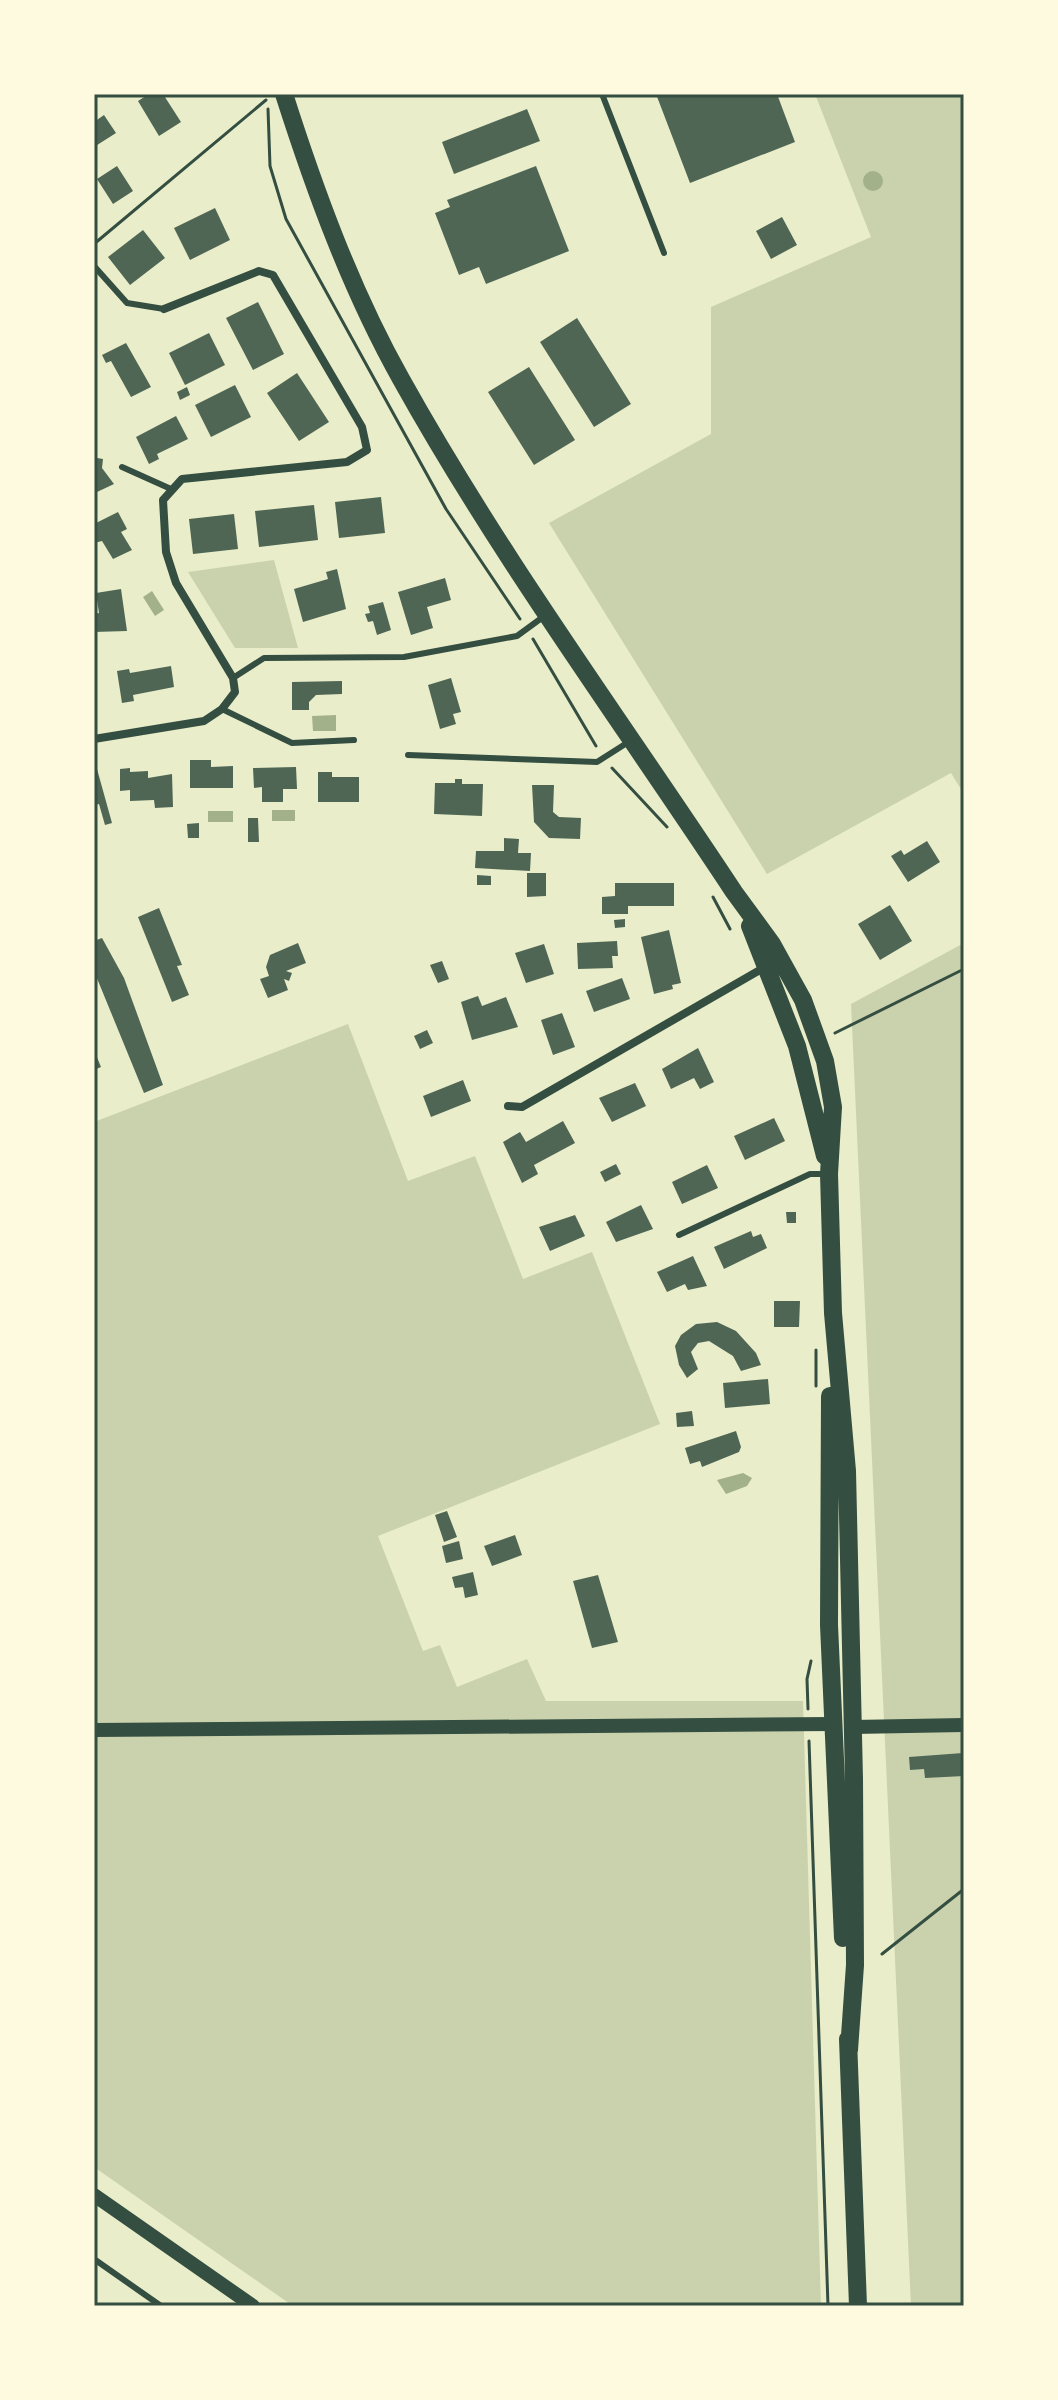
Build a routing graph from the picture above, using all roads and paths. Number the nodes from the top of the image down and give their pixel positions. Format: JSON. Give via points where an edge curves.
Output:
{"nodes":[{"id":1,"x":602,"y":94,"type":"edge"},
{"id":2,"x":275,"y":97,"type":"edge"},
{"id":3,"x":94,"y":244,"type":"edge"},
{"id":4,"x":664,"y":253,"type":"dead end"},
{"id":5,"x":94,"y":266,"type":"edge"},
{"id":6,"x":164,"y":309,"type":"joint"},
{"id":7,"x":122,"y":467,"type":"dead end"},
{"id":8,"x":171,"y":489,"type":"junction"},
{"id":9,"x":548,"y":613,"type":"junction"},
{"id":10,"x":233,"y":678,"type":"junction"},
{"id":11,"x":222,"y":709,"type":"junction"},
{"id":12,"x":94,"y":739,"type":"edge"},
{"id":13,"x":634,"y":739,"type":"junction"},
{"id":14,"x":354,"y":740,"type":"dead end"},
{"id":15,"x":408,"y":755,"type":"dead end"},
{"id":16,"x":734,"y":892,"type":"junction"},
{"id":17,"x":767,"y":966,"type":"junction"},
{"id":18,"x":964,"y":969,"type":"edge"},
{"id":19,"x":819,"y":1039,"type":"junction"},
{"id":20,"x":508,"y":1106,"type":"dead end"},
{"id":21,"x":829,"y":1174,"type":"junction"},
{"id":22,"x":679,"y":1235,"type":"dead end"},
{"id":23,"x":833,"y":1313,"type":"junction"},
{"id":24,"x":816,"y":1335,"type":"dead end"},
{"id":25,"x":816,"y":1397,"type":"dead end"},
{"id":26,"x":813,"y":1652,"type":"dead end"},
{"id":27,"x":808,"y":1713,"type":"dead end"},
{"id":28,"x":833,"y":1724,"type":"junction"},
{"id":29,"x":964,"y":1725,"type":"edge"},
{"id":30,"x":853,"y":1727,"type":"junction"},
{"id":31,"x":94,"y":1730,"type":"edge"},
{"id":32,"x":808,"y":1734,"type":"dead end"},
{"id":33,"x":964,"y":1889,"type":"edge"},
{"id":34,"x":882,"y":1954,"type":"dead end"},
{"id":35,"x":849,"y":2050,"type":"junction"},
{"id":36,"x":94,"y":2195,"type":"edge"},
{"id":37,"x":94,"y":2259,"type":"edge"},
{"id":38,"x":161,"y":2306,"type":"edge"},
{"id":39,"x":253,"y":2306,"type":"edge"},
{"id":40,"x":828,"y":2306,"type":"edge"},
{"id":41,"x":858,"y":2306,"type":"edge"}],
"edges":[{"from":1,"to":4,"type":"lane"},
{"from":2,"to":3,"type":"path"},
{"from":2,"to":9,"type":"main road","via":[[394,367]]},
{"from":5,"to":6,"type":"lane","via":[[127,303]]},
{"from":6,"to":8,"type":"street","via":[[259,271],[273,275],[362,427],[367,450],[347,462],[182,479]]},
{"from":7,"to":8,"type":"lane"},
{"from":8,"to":10,"type":"street","via":[[163,500],[166,552],[176,583]]},
{"from":9,"to":10,"type":"lane","via":[[517,636],[404,657],[264,658]]},
{"from":9,"to":13,"type":"main road"},
{"from":10,"to":11,"type":"street","via":[[235,692]]},
{"from":11,"to":12,"type":"street","via":[[204,721]]},
{"from":11,"to":14,"type":"lane","via":[[292,743]]},
{"from":13,"to":15,"type":"lane","via":[[597,762]]},
{"from":13,"to":16,"type":"main road"},
{"from":16,"to":17,"type":"main road"},
{"from":16,"to":19,"type":"main road","via":[[789,971]]},
{"from":17,"to":20,"type":"street","via":[[522,1107]]},
{"from":17,"to":21,"type":"main road","via":[[797,1046]]},
{"from":18,"to":19,"type":"path"},
{"from":19,"to":21,"type":"main road","via":[[833,1107]]},
{"from":21,"to":22,"type":"lane","via":[[810,1174]]},
{"from":21,"to":23,"type":"main road"},
{"from":23,"to":28,"type":"main road","via":[[828,1470]]},
{"from":23,"to":30,"type":"main road","via":[[847,1471]]},
{"from":24,"to":25,"type":"path"},
{"from":26,"to":27,"type":"path"},
{"from":28,"to":31,"type":"street"},
{"from":28,"to":35,"type":"main road"},
{"from":29,"to":30,"type":"street"},
{"from":30,"to":35,"type":"main road","via":[[855,1965]]},
{"from":32,"to":40,"type":"path"},
{"from":33,"to":34,"type":"path"},
{"from":35,"to":41,"type":"main road"},
{"from":36,"to":39,"type":"street"},
{"from":37,"to":38,"type":"lane"}]}
